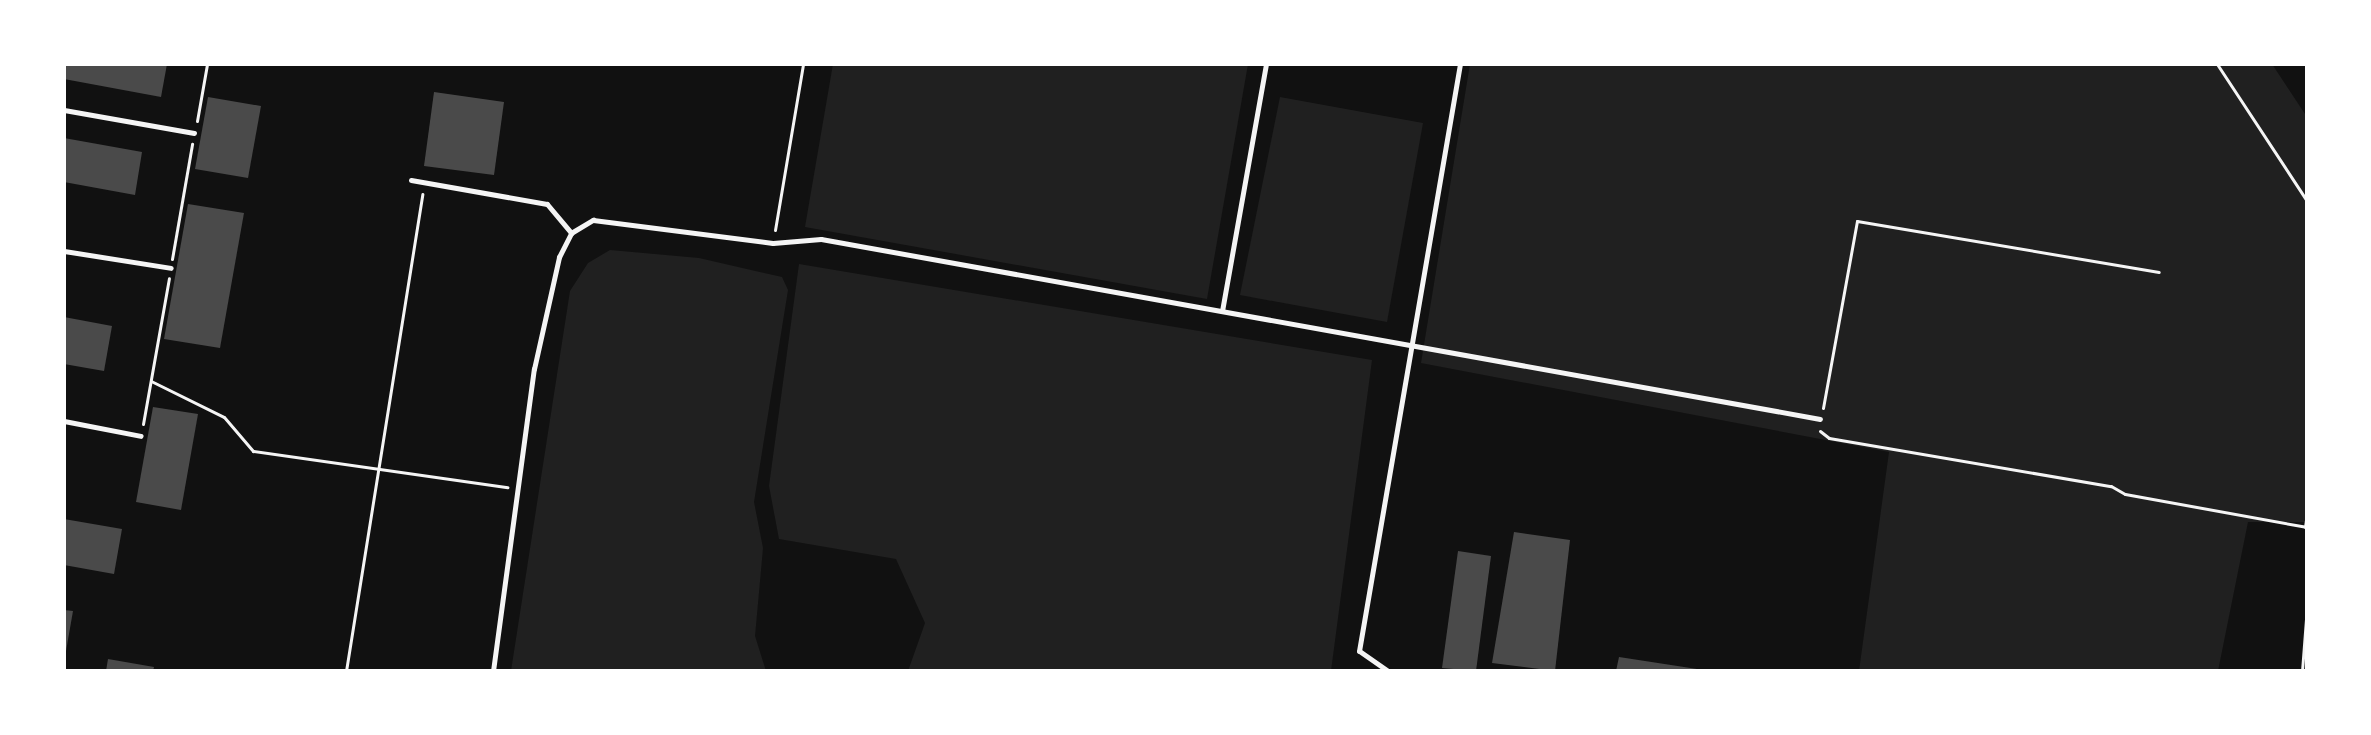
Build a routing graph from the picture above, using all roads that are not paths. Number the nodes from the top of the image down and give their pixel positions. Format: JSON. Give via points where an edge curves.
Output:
{"nodes":[{"id":1,"x":1266,"y":64,"type":"edge"},
{"id":2,"x":1460,"y":64,"type":"edge"},
{"id":3,"x":64,"y":110,"type":"edge"},
{"id":4,"x":194,"y":133,"type":"road end"},
{"id":5,"x":411,"y":180,"type":"dead end"},
{"id":6,"x":571,"y":233,"type":"junction"},
{"id":7,"x":64,"y":251,"type":"edge"},
{"id":8,"x":171,"y":268,"type":"road end"},
{"id":9,"x":1222,"y":311,"type":"junction"},
{"id":10,"x":1411,"y":344,"type":"junction"},
{"id":11,"x":1820,"y":419,"type":"road end"},
{"id":12,"x":64,"y":421,"type":"edge"},
{"id":13,"x":141,"y":436,"type":"road end"},
{"id":14,"x":493,"y":671,"type":"edge"},
{"id":15,"x":1388,"y":671,"type":"edge"},
{"id":16,"x":1741,"y":671,"type":"edge"},
{"id":17,"x":1748,"y":671,"type":"edge"}],
"edges":[{"from":1,"to":9,"type":"lane"},
{"from":2,"to":10,"type":"lane"},
{"from":3,"to":4,"type":"lane"},
{"from":5,"to":6,"type":"lane","via":[[547,204]]},
{"from":6,"to":9,"type":"lane","via":[[593,220],[773,243],[821,239]]},
{"from":6,"to":14,"type":"lane","via":[[559,257],[534,369]]},
{"from":7,"to":8,"type":"lane"},
{"from":9,"to":10,"type":"lane"},
{"from":10,"to":11,"type":"lane"},
{"from":10,"to":15,"type":"lane","via":[[1359,651]]},
{"from":12,"to":13,"type":"lane"},
{"from":16,"to":17,"type":"lane"}]}
